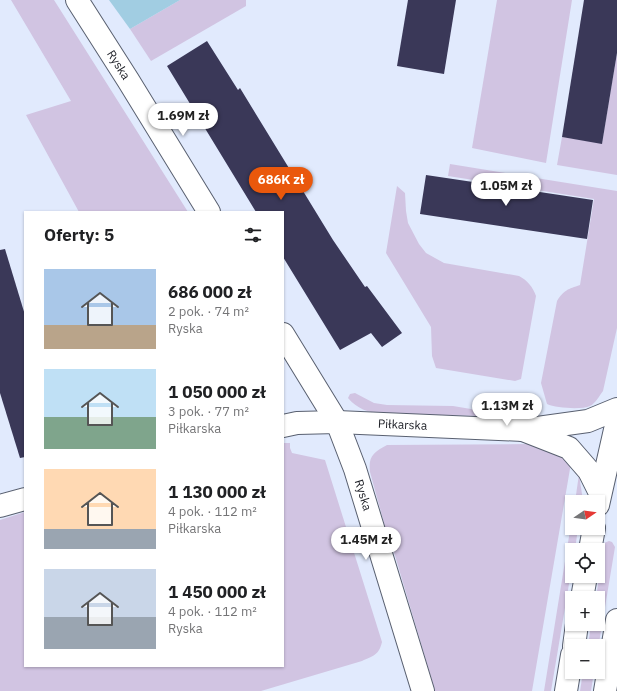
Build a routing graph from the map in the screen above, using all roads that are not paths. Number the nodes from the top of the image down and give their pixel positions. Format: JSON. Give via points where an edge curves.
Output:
{"nodes":[{"id":1,"x":78,"y":0,"type":"edge"},
{"id":2,"x":208,"y":211,"type":"edge"},
{"id":3,"x":284,"y":336,"type":"edge"},
{"id":4,"x":617,"y":409,"type":"edge"},
{"id":5,"x":617,"y":421,"type":"edge"},
{"id":6,"x":337,"y":422,"type":"junction"},
{"id":7,"x":284,"y":426,"type":"edge"},
{"id":8,"x":523,"y":430,"type":"junction"},
{"id":9,"x":598,"y":495,"type":"edge"},
{"id":10,"x":600,"y":495,"type":"edge"},
{"id":11,"x":24,"y":498,"type":"edge"},
{"id":12,"x":0,"y":506,"type":"edge"},
{"id":13,"x":617,"y":620,"type":"edge"},
{"id":14,"x":568,"y":679,"type":"edge"},
{"id":15,"x":424,"y":691,"type":"edge"},
{"id":16,"x":566,"y":691,"type":"edge"},
{"id":17,"x":605,"y":691,"type":"edge"}],
"edges":[{"from":1,"to":2,"type":"street","name":"Ryska"},
{"from":3,"to":6,"type":"street","name":"Ryska"},
{"from":4,"to":8,"type":"street","name":"Piłkarska","via":[[588,421]]},
{"from":5,"to":10,"type":"street"},
{"from":6,"to":7,"type":"street","name":"Piłkarska"},
{"from":6,"to":8,"type":"street","name":"Piłkarska"},
{"from":6,"to":15,"type":"street","name":"Ryska","via":[[357,476]]},
{"from":8,"to":9,"type":"street","name":"Piłkarska","via":[[569,448],[589,470]]},
{"from":11,"to":12,"type":"street"},
{"from":13,"to":17,"type":"street"},
{"from":14,"to":16,"type":"street"}]}
